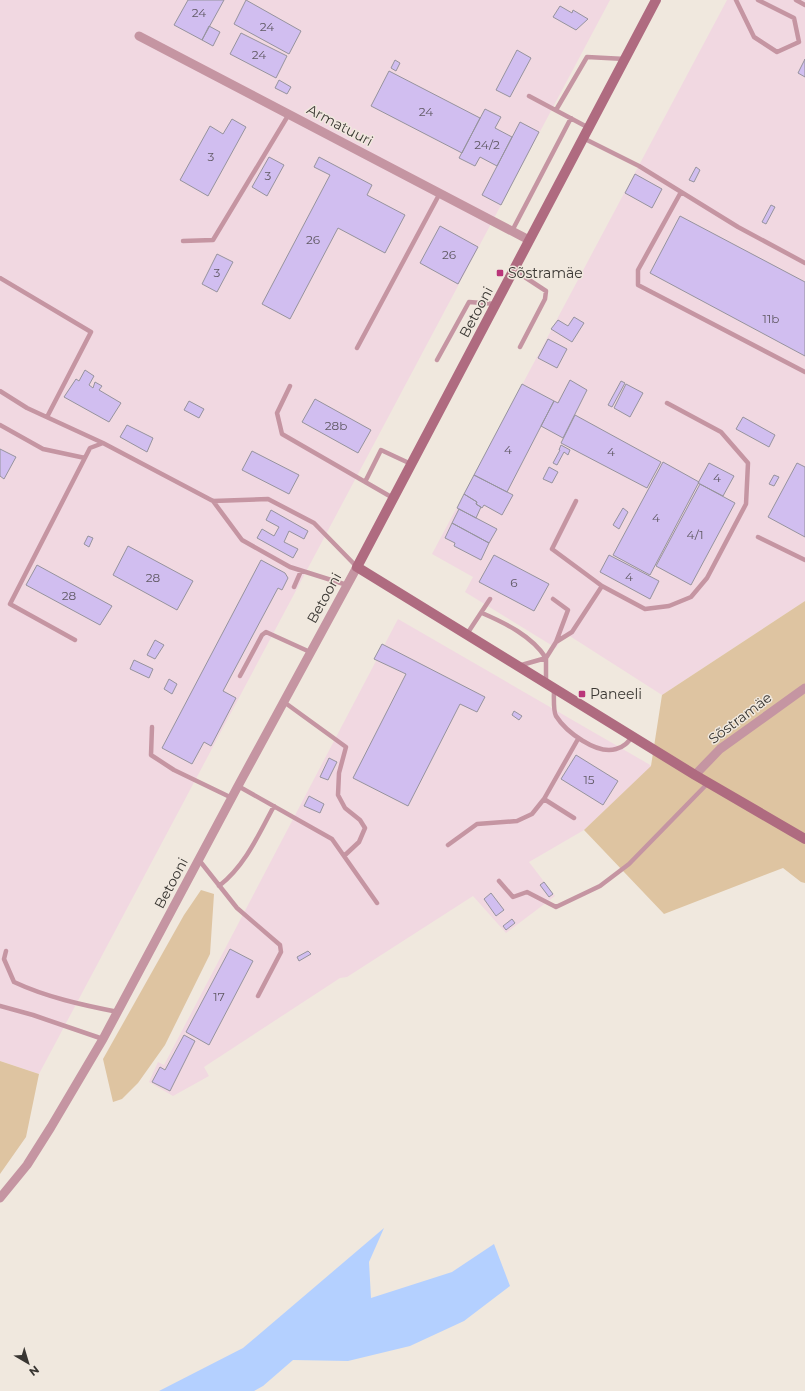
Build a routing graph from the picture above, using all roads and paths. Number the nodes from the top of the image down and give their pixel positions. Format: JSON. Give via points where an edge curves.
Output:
{"nodes":[{"id":1,"x":656,"y":0,"type":"edge"},
{"id":2,"x":736,"y":0,"type":"edge"},
{"id":3,"x":758,"y":0,"type":"edge"},
{"id":4,"x":796,"y":0,"type":"edge"},
{"id":5,"x":805,"y":5,"type":"edge"},
{"id":6,"x":139,"y":36,"type":"dead end"},
{"id":7,"x":625,"y":59,"type":"junction"},
{"id":8,"x":529,"y":96,"type":"dead end"},
{"id":9,"x":556,"y":110,"type":"junction"},
{"id":10,"x":289,"y":114,"type":"junction"},
{"id":11,"x":571,"y":118,"type":"junction"},
{"id":12,"x":589,"y":128,"type":"junction"},
{"id":13,"x":583,"y":138,"type":"junction"},
{"id":14,"x":680,"y":192,"type":"junction"},
{"id":15,"x":440,"y":193,"type":"junction"},
{"id":16,"x":512,"y":231,"type":"junction"},
{"id":17,"x":529,"y":240,"type":"junction"},
{"id":18,"x":183,"y":241,"type":"dead end"},
{"id":19,"x":805,"y":263,"type":"edge"},
{"id":20,"x":514,"y":270,"type":"junction"},
{"id":21,"x":0,"y":278,"type":"edge"},
{"id":22,"x":496,"y":304,"type":"junction"},
{"id":23,"x":520,"y":346,"type":"dead end"},
{"id":24,"x":357,"y":348,"type":"dead end"},
{"id":25,"x":437,"y":360,"type":"dead end"},
{"id":26,"x":805,"y":372,"type":"edge"},
{"id":27,"x":290,"y":386,"type":"dead end"},
{"id":28,"x":0,"y":391,"type":"edge"},
{"id":29,"x":667,"y":403,"type":"dead end"},
{"id":30,"x":47,"y":417,"type":"junction"},
{"id":31,"x":0,"y":425,"type":"edge"},
{"id":32,"x":103,"y":443,"type":"junction"},
{"id":33,"x":85,"y":458,"type":"junction"},
{"id":34,"x":411,"y":464,"type":"junction"},
{"id":35,"x":365,"y":482,"type":"junction"},
{"id":36,"x":393,"y":498,"type":"junction"},
{"id":37,"x":214,"y":501,"type":"junction"},
{"id":38,"x":576,"y":501,"type":"dead end"},
{"id":39,"x":758,"y":537,"type":"dead end"},
{"id":40,"x":805,"y":560,"type":"edge"},
{"id":41,"x":357,"y":567,"type":"junction"},
{"id":42,"x":301,"y":571,"type":"junction"},
{"id":43,"x":347,"y":585,"type":"junction"},
{"id":44,"x":602,"y":586,"type":"junction"},
{"id":45,"x":294,"y":587,"type":"dead end"},
{"id":46,"x":490,"y":599,"type":"dead end"},
{"id":47,"x":553,"y":599,"type":"dead end"},
{"id":48,"x":482,"y":612,"type":"junction"},
{"id":49,"x":468,"y":634,"type":"junction"},
{"id":50,"x":75,"y":640,"type":"dead end"},
{"id":51,"x":556,"y":642,"type":"junction"},
{"id":52,"x":310,"y":652,"type":"junction"},
{"id":53,"x":546,"y":658,"type":"junction"},
{"id":54,"x":518,"y":666,"type":"junction"},
{"id":55,"x":240,"y":676,"type":"dead end"},
{"id":56,"x":550,"y":685,"type":"junction"},
{"id":57,"x":805,"y":688,"type":"edge"},
{"id":58,"x":284,"y":702,"type":"junction"},
{"id":59,"x":152,"y":728,"type":"dead end"},
{"id":60,"x":633,"y":736,"type":"junction"},
{"id":61,"x":578,"y":739,"type":"junction"},
{"id":62,"x":696,"y":775,"type":"junction"},
{"id":63,"x":708,"y":782,"type":"junction"},
{"id":64,"x":238,"y":786,"type":"junction"},
{"id":65,"x":232,"y":798,"type":"junction"},
{"id":66,"x":544,"y":799,"type":"junction"},
{"id":67,"x":274,"y":806,"type":"junction"},
{"id":68,"x":574,"y":818,"type":"dead end"},
{"id":69,"x":805,"y":839,"type":"edge"},
{"id":70,"x":448,"y":845,"type":"dead end"},
{"id":71,"x":344,"y":856,"type":"junction"},
{"id":72,"x":199,"y":860,"type":"junction"},
{"id":73,"x":499,"y":881,"type":"dead end"},
{"id":74,"x":219,"y":886,"type":"junction"},
{"id":75,"x":377,"y":903,"type":"dead end"},
{"id":76,"x":6,"y":951,"type":"dead end"},
{"id":77,"x":258,"y":996,"type":"dead end"},
{"id":78,"x":0,"y":1006,"type":"edge"},
{"id":79,"x":118,"y":1012,"type":"junction"},
{"id":80,"x":103,"y":1039,"type":"junction"},
{"id":81,"x":0,"y":1198,"type":"edge"}],
"edges":[{"from":1,"to":7,"type":"street","name":"Betooni"},
{"from":2,"to":3,"type":"lane","via":[[754,37],[777,52],[799,42],[794,18]]},
{"from":4,"to":5,"type":"lane"},
{"from":6,"to":10,"type":"street","name":"Armatuuri"},
{"from":7,"to":9,"type":"lane","via":[[587,57]]},
{"from":7,"to":12,"type":"street","name":"Betooni"},
{"from":8,"to":9,"type":"lane"},
{"from":9,"to":11,"type":"lane"},
{"from":10,"to":15,"type":"street","name":"Armatuuri"},
{"from":10,"to":18,"type":"lane","via":[[213,240]]},
{"from":11,"to":12,"type":"lane"},
{"from":11,"to":16,"type":"lane"},
{"from":12,"to":13,"type":"street","name":"Betooni"},
{"from":13,"to":14,"type":"lane","via":[[639,166]]},
{"from":13,"to":17,"type":"street","name":"Betooni"},
{"from":14,"to":19,"type":"lane"},
{"from":14,"to":26,"type":"lane","via":[[638,270],[638,285]]},
{"from":15,"to":16,"type":"street","name":"Armatuuri"},
{"from":15,"to":24,"type":"lane"},
{"from":16,"to":17,"type":"street","name":"Armatuuri"},
{"from":17,"to":20,"type":"street","name":"Betooni"},
{"from":20,"to":22,"type":"street","name":"Betooni"},
{"from":20,"to":23,"type":"lane","via":[[546,290],[545,299]]},
{"from":21,"to":30,"type":"lane","via":[[91,332]]},
{"from":22,"to":25,"type":"lane","via":[[469,302]]},
{"from":22,"to":34,"type":"street","name":"Betooni"},
{"from":27,"to":35,"type":"lane","via":[[277,413],[282,434]]},
{"from":28,"to":30,"type":"lane"},
{"from":29,"to":44,"type":"lane","via":[[721,432],[748,463],[746,504],[707,578],[691,597],[669,606],[645,609]]},
{"from":30,"to":32,"type":"lane"},
{"from":31,"to":33,"type":"lane","via":[[43,449]]},
{"from":32,"to":33,"type":"lane","via":[[90,448]]},
{"from":32,"to":37,"type":"lane"},
{"from":33,"to":50,"type":"lane","via":[[10,604]]},
{"from":34,"to":35,"type":"lane","via":[[381,450]]},
{"from":34,"to":36,"type":"street","name":"Betooni"},
{"from":35,"to":36,"type":"lane"},
{"from":36,"to":41,"type":"street","name":"Betooni"},
{"from":37,"to":41,"type":"lane","via":[[268,499],[314,523]]},
{"from":37,"to":42,"type":"lane","via":[[242,540]]},
{"from":38,"to":44,"type":"lane","via":[[552,550]]},
{"from":39,"to":40,"type":"lane"},
{"from":41,"to":43,"type":"street","name":"Betooni"},
{"from":41,"to":49,"type":"street"},
{"from":42,"to":43,"type":"lane"},
{"from":42,"to":45,"type":"lane"},
{"from":43,"to":52,"type":"street","name":"Betooni"},
{"from":44,"to":51,"type":"lane","via":[[572,632]]},
{"from":46,"to":48,"type":"lane"},
{"from":47,"to":51,"type":"lane","via":[[568,610]]},
{"from":48,"to":49,"type":"lane"},
{"from":48,"to":53,"type":"lane","via":[[527,638],[540,648]]},
{"from":49,"to":54,"type":"street"},
{"from":51,"to":53,"type":"lane"},
{"from":52,"to":55,"type":"lane","via":[[266,632]]},
{"from":52,"to":58,"type":"street","name":"Betooni"},
{"from":53,"to":54,"type":"lane"},
{"from":53,"to":56,"type":"lane"},
{"from":54,"to":56,"type":"street"},
{"from":56,"to":60,"type":"street"},
{"from":56,"to":61,"type":"lane","via":[[555,715]]},
{"from":57,"to":62,"type":"street","name":"Sõstramäe","via":[[720,749]]},
{"from":58,"to":64,"type":"street","name":"Betooni"},
{"from":58,"to":71,"type":"lane","via":[[346,747],[339,773],[338,795],[345,808],[360,820],[365,828],[359,842]]},
{"from":59,"to":65,"type":"lane","via":[[151,755],[174,770]]},
{"from":60,"to":61,"type":"lane","via":[[625,745],[614,750],[598,748]]},
{"from":60,"to":62,"type":"street"},
{"from":61,"to":66,"type":"lane"},
{"from":62,"to":63,"type":"street"},
{"from":63,"to":69,"type":"street"},
{"from":63,"to":73,"type":"lane","via":[[628,864],[594,889],[556,907],[526,892],[513,897]]},
{"from":64,"to":65,"type":"street","name":"Betooni"},
{"from":64,"to":67,"type":"lane"},
{"from":65,"to":72,"type":"street","name":"Betooni"},
{"from":66,"to":68,"type":"lane"},
{"from":66,"to":70,"type":"lane","via":[[532,814],[517,821],[477,824]]},
{"from":67,"to":71,"type":"lane","via":[[332,839]]},
{"from":67,"to":74,"type":"lane","via":[[245,859],[230,878]]},
{"from":71,"to":75,"type":"lane"},
{"from":72,"to":74,"type":"lane"},
{"from":72,"to":79,"type":"street","name":"Betooni"},
{"from":74,"to":77,"type":"lane","via":[[237,908],[280,945],[281,952]]},
{"from":76,"to":79,"type":"lane","via":[[4,959],[14,982],[32,990]]},
{"from":78,"to":80,"type":"lane"},
{"from":79,"to":80,"type":"street","name":"Betooni"},
{"from":80,"to":81,"type":"street","name":"Betooni","via":[[27,1165]]}]}
